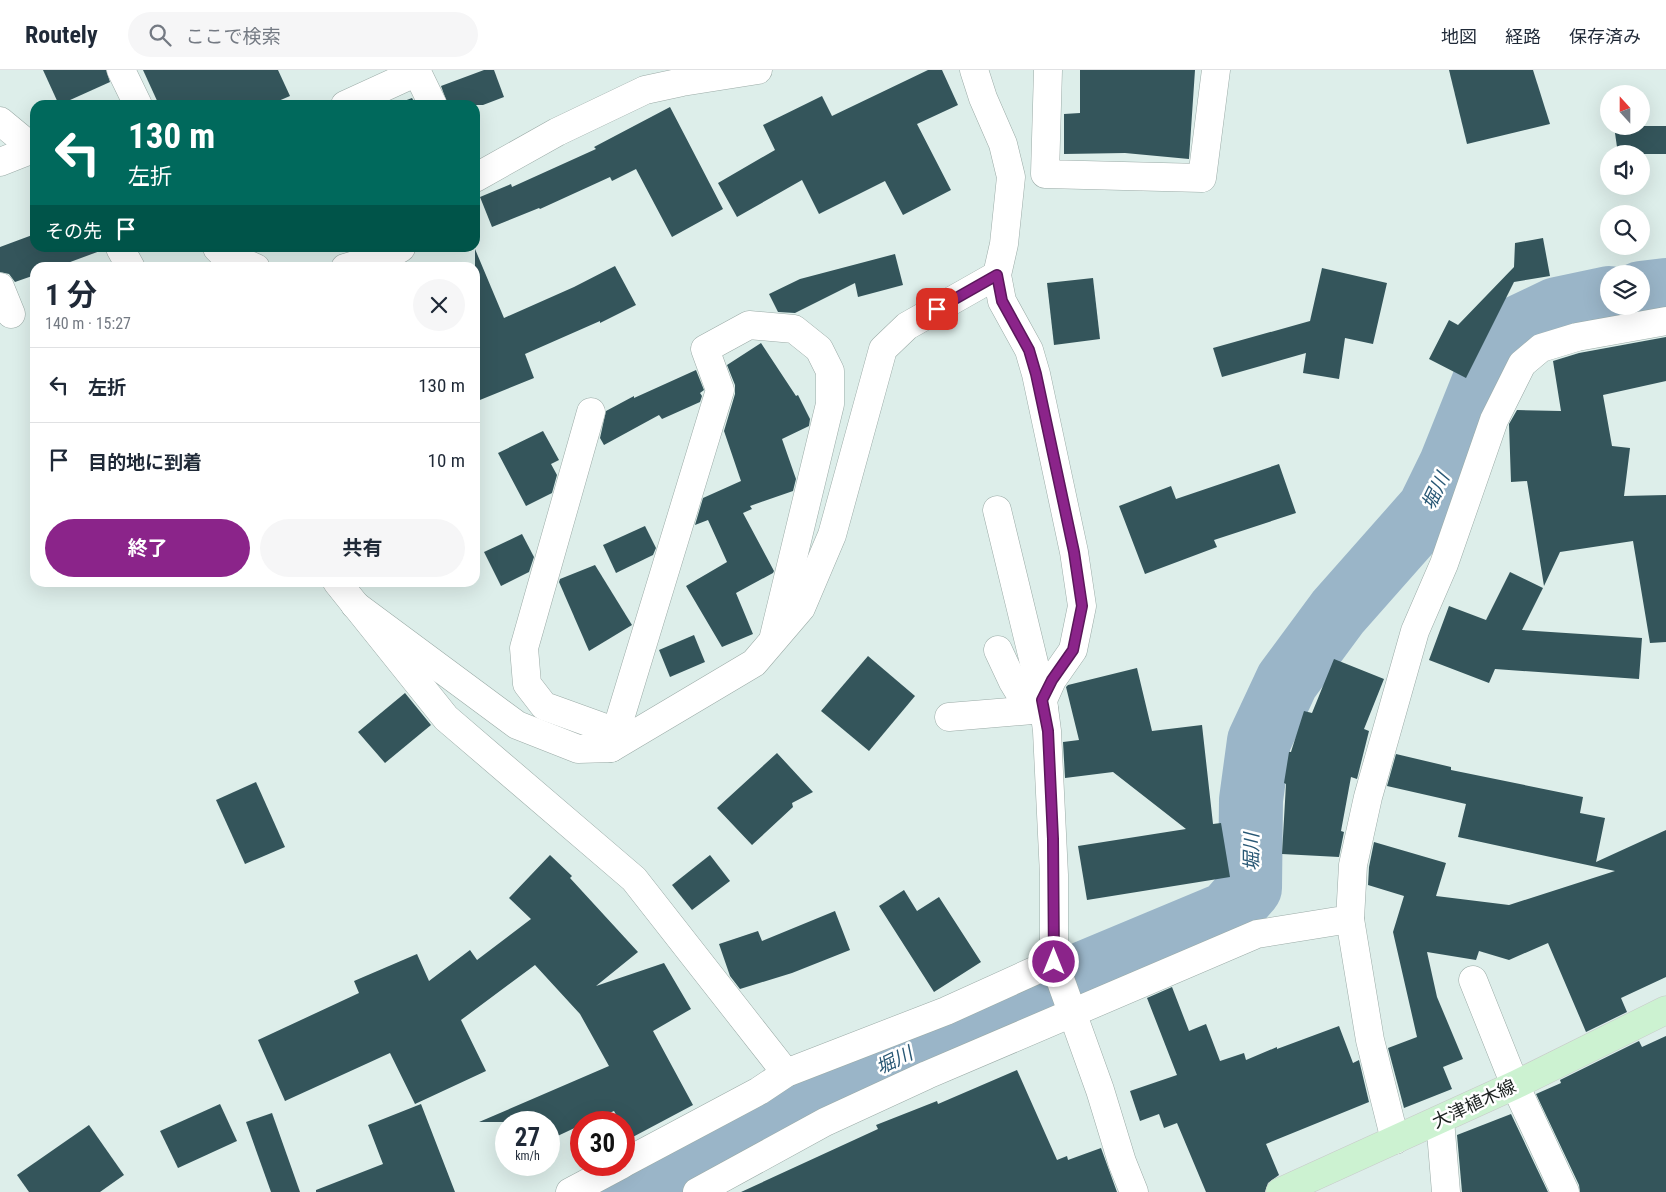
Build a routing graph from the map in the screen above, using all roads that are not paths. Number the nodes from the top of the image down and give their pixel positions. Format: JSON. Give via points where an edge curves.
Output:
{"nodes":[{"id":1,"x":121,"y":70,"type":"edge"},
{"id":2,"x":758,"y":70,"type":"edge"},
{"id":3,"x":974,"y":70,"type":"edge"},
{"id":4,"x":1048,"y":70,"type":"edge"},
{"id":5,"x":1216,"y":70,"type":"edge"},
{"id":6,"x":416,"y":71,"type":"edge"},
{"id":7,"x":136,"y":100,"type":"edge"},
{"id":8,"x":355,"y":100,"type":"edge"},
{"id":9,"x":430,"y":100,"type":"edge"},
{"id":10,"x":0,"y":121,"type":"edge"},
{"id":11,"x":30,"y":146,"type":"edge"},
{"id":12,"x":30,"y":151,"type":"edge"},
{"id":13,"x":0,"y":162,"type":"edge"},
{"id":14,"x":480,"y":175,"type":"edge"},
{"id":15,"x":221,"y":252,"type":"edge"},
{"id":16,"x":394,"y":252,"type":"edge"},
{"id":17,"x":242,"y":262,"type":"edge"},
{"id":18,"x":365,"y":262,"type":"edge"},
{"id":19,"x":997,"y":275,"type":"junction"},
{"id":20,"x":0,"y":287,"type":"edge"},
{"id":21,"x":11,"y":314,"type":"dead end"},
{"id":22,"x":1666,"y":321,"type":"edge"},
{"id":23,"x":590,"y":412,"type":"dead end"},
{"id":24,"x":997,"y":510,"type":"dead end"},
{"id":25,"x":341,"y":587,"type":"edge"},
{"id":26,"x":355,"y":605,"type":"junction"},
{"id":27,"x":773,"y":641,"type":"junction"},
{"id":28,"x":998,"y":650,"type":"dead end"},
{"id":29,"x":1039,"y":707,"type":"junction"},
{"id":30,"x":949,"y":717,"type":"dead end"},
{"id":31,"x":614,"y":740,"type":"junction"},
{"id":32,"x":1350,"y":919,"type":"junction"},
{"id":33,"x":1054,"y":962,"type":"junction"},
{"id":34,"x":1473,"y":980,"type":"dead end"},
{"id":35,"x":1666,"y":1010,"type":"edge"},
{"id":36,"x":1072,"y":1013,"type":"junction"},
{"id":37,"x":786,"y":1073,"type":"junction"},
{"id":38,"x":1515,"y":1085,"type":"junction"},
{"id":39,"x":1440,"y":1120,"type":"junction"},
{"id":40,"x":1395,"y":1140,"type":"junction"},
{"id":41,"x":635,"y":1157,"type":"edge"},
{"id":42,"x":600,"y":1176,"type":"edge"},
{"id":43,"x":570,"y":1192,"type":"edge"},
{"id":44,"x":697,"y":1192,"type":"edge"},
{"id":45,"x":1134,"y":1192,"type":"edge"},
{"id":46,"x":1280,"y":1192,"type":"edge"},
{"id":47,"x":1446,"y":1192,"type":"edge"},
{"id":48,"x":1565,"y":1192,"type":"edge"}],
"edges":[{"from":1,"to":7,"type":"street"},
{"from":2,"to":14,"type":"street","via":[[645,90],[558,132]]},
{"from":3,"to":19,"type":"street","via":[[1003,144],[1011,177],[1004,244]]},
{"from":4,"to":5,"type":"street","via":[[1045,174],[1202,178]]},
{"from":6,"to":8,"type":"street"},
{"from":6,"to":9,"type":"street"},
{"from":10,"to":11,"type":"street"},
{"from":12,"to":13,"type":"street"},
{"from":15,"to":17,"type":"street"},
{"from":16,"to":18,"type":"street"},
{"from":19,"to":27,"type":"street","via":[[907,326],[883,349],[832,535],[800,608]]},
{"from":19,"to":29,"type":"street","via":[[1002,301],[1029,350],[1036,374],[1074,552],[1082,606],[1073,650],[1052,680]]},
{"from":20,"to":21,"type":"street"},
{"from":22,"to":32,"type":"street","via":[[1577,337],[1541,348],[1522,364],[1494,420],[1444,564],[1416,631],[1368,797],[1353,865]]},
{"from":23,"to":31,"type":"street","via":[[524,648],[527,684],[544,706]]},
{"from":24,"to":29,"type":"street"},
{"from":25,"to":26,"type":"street"},
{"from":26,"to":31,"type":"street","via":[[517,724],[578,749]]},
{"from":26,"to":37,"type":"street","via":[[446,718],[634,879]]},
{"from":27,"to":31,"type":"street","via":[[754,663]]},
{"from":27,"to":31,"type":"street","via":[[830,404],[830,371],[819,349],[794,329],[749,325],[705,349],[720,390]]},
{"from":28,"to":29,"type":"street","via":[[1013,682]]},
{"from":29,"to":30,"type":"street"},
{"from":29,"to":33,"type":"street","via":[[1048,731]]},
{"from":32,"to":36,"type":"street","via":[[1257,934]]},
{"from":32,"to":40,"type":"street","via":[[1370,1040]]},
{"from":33,"to":36,"type":"street"},
{"from":33,"to":37,"type":"street","via":[[946,1011]]},
{"from":34,"to":38,"type":"street"},
{"from":35,"to":38,"type":"main road","name":"大津植木線"},
{"from":36,"to":44,"type":"street","via":[[824,1122]]},
{"from":36,"to":45,"type":"street"},
{"from":37,"to":41,"type":"street","via":[[759,1091]]},
{"from":38,"to":39,"type":"main road","name":"大津植木線"},
{"from":38,"to":48,"type":"street"},
{"from":39,"to":40,"type":"main road","name":"大津植木線"},
{"from":39,"to":47,"type":"street"},
{"from":40,"to":46,"type":"main road","name":"大津植木線"},
{"from":42,"to":43,"type":"street"}]}
